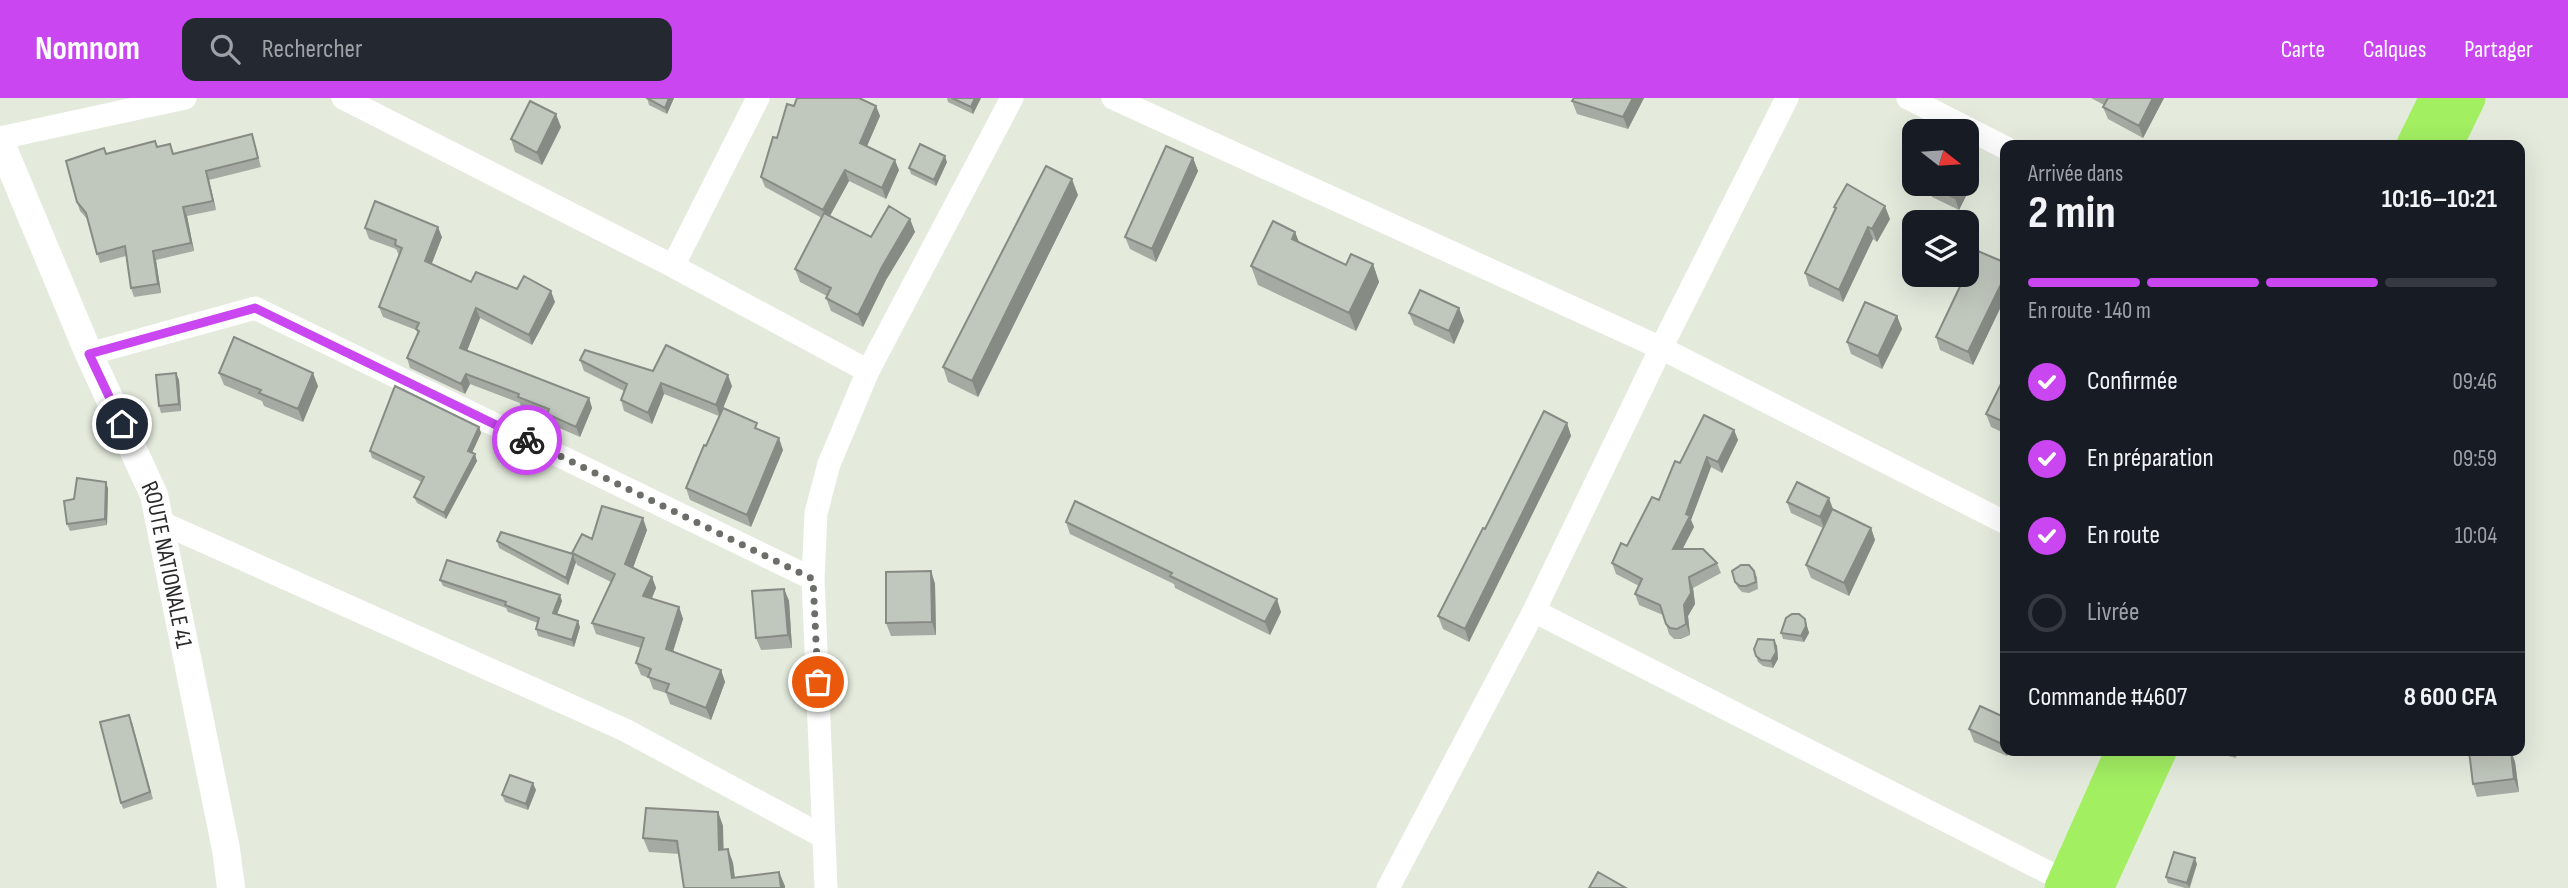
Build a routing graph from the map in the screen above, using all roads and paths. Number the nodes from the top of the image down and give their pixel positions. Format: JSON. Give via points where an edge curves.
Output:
{"nodes":[{"id":1,"x":186,"y":98,"type":"edge"},
{"id":2,"x":343,"y":98,"type":"edge"},
{"id":3,"x":758,"y":98,"type":"edge"},
{"id":4,"x":1012,"y":98,"type":"edge"},
{"id":5,"x":1113,"y":98,"type":"edge"},
{"id":6,"x":1787,"y":98,"type":"edge"},
{"id":7,"x":1908,"y":98,"type":"edge"},
{"id":8,"x":2438,"y":98,"type":"edge"},
{"id":9,"x":2467,"y":98,"type":"edge"},
{"id":10,"x":0,"y":139,"type":"edge"},
{"id":11,"x":2417,"y":140,"type":"edge"},
{"id":12,"x":2446,"y":140,"type":"edge"},
{"id":13,"x":2000,"y":145,"type":"edge"},
{"id":14,"x":673,"y":266,"type":"junction"},
{"id":15,"x":1661,"y":348,"type":"junction"},
{"id":16,"x":89,"y":354,"type":"junction"},
{"id":17,"x":867,"y":371,"type":"junction"},
{"id":18,"x":2000,"y":520,"type":"edge"},
{"id":19,"x":160,"y":522,"type":"junction"},
{"id":20,"x":813,"y":579,"type":"junction"},
{"id":21,"x":1534,"y":611,"type":"junction"},
{"id":22,"x":2122,"y":756,"type":"edge"},
{"id":23,"x":2155,"y":756,"type":"edge"},
{"id":24,"x":824,"y":837,"type":"junction"},
{"id":25,"x":2074,"y":886,"type":"edge"},
{"id":26,"x":232,"y":888,"type":"edge"},
{"id":27,"x":826,"y":888,"type":"edge"},
{"id":28,"x":1388,"y":888,"type":"edge"}],
"edges":[{"from":1,"to":10,"type":"street"},
{"from":2,"to":14,"type":"street"},
{"from":3,"to":14,"type":"street"},
{"from":4,"to":17,"type":"street"},
{"from":5,"to":15,"type":"street"},
{"from":6,"to":15,"type":"street"},
{"from":7,"to":13,"type":"street"},
{"from":8,"to":11,"type":"highway"},
{"from":9,"to":12,"type":"highway"},
{"from":10,"to":16,"type":"street","name":"ROUTE NATIONALE 41"},
{"from":14,"to":17,"type":"street"},
{"from":15,"to":18,"type":"street"},
{"from":15,"to":21,"type":"street"},
{"from":16,"to":19,"type":"street","name":"ROUTE NATIONALE 41","via":[[154,495]]},
{"from":16,"to":20,"type":"street","via":[[255,308]]},
{"from":17,"to":20,"type":"street","via":[[829,464],[816,513]]},
{"from":19,"to":24,"type":"street","via":[[625,730]]},
{"from":19,"to":26,"type":"street","name":"ROUTE NATIONALE 41"},
{"from":20,"to":24,"type":"street"},
{"from":21,"to":25,"type":"street"},
{"from":21,"to":28,"type":"street"},
{"from":22,"to":25,"type":"highway"},
{"from":23,"to":25,"type":"highway"},
{"from":24,"to":27,"type":"street"}]}
